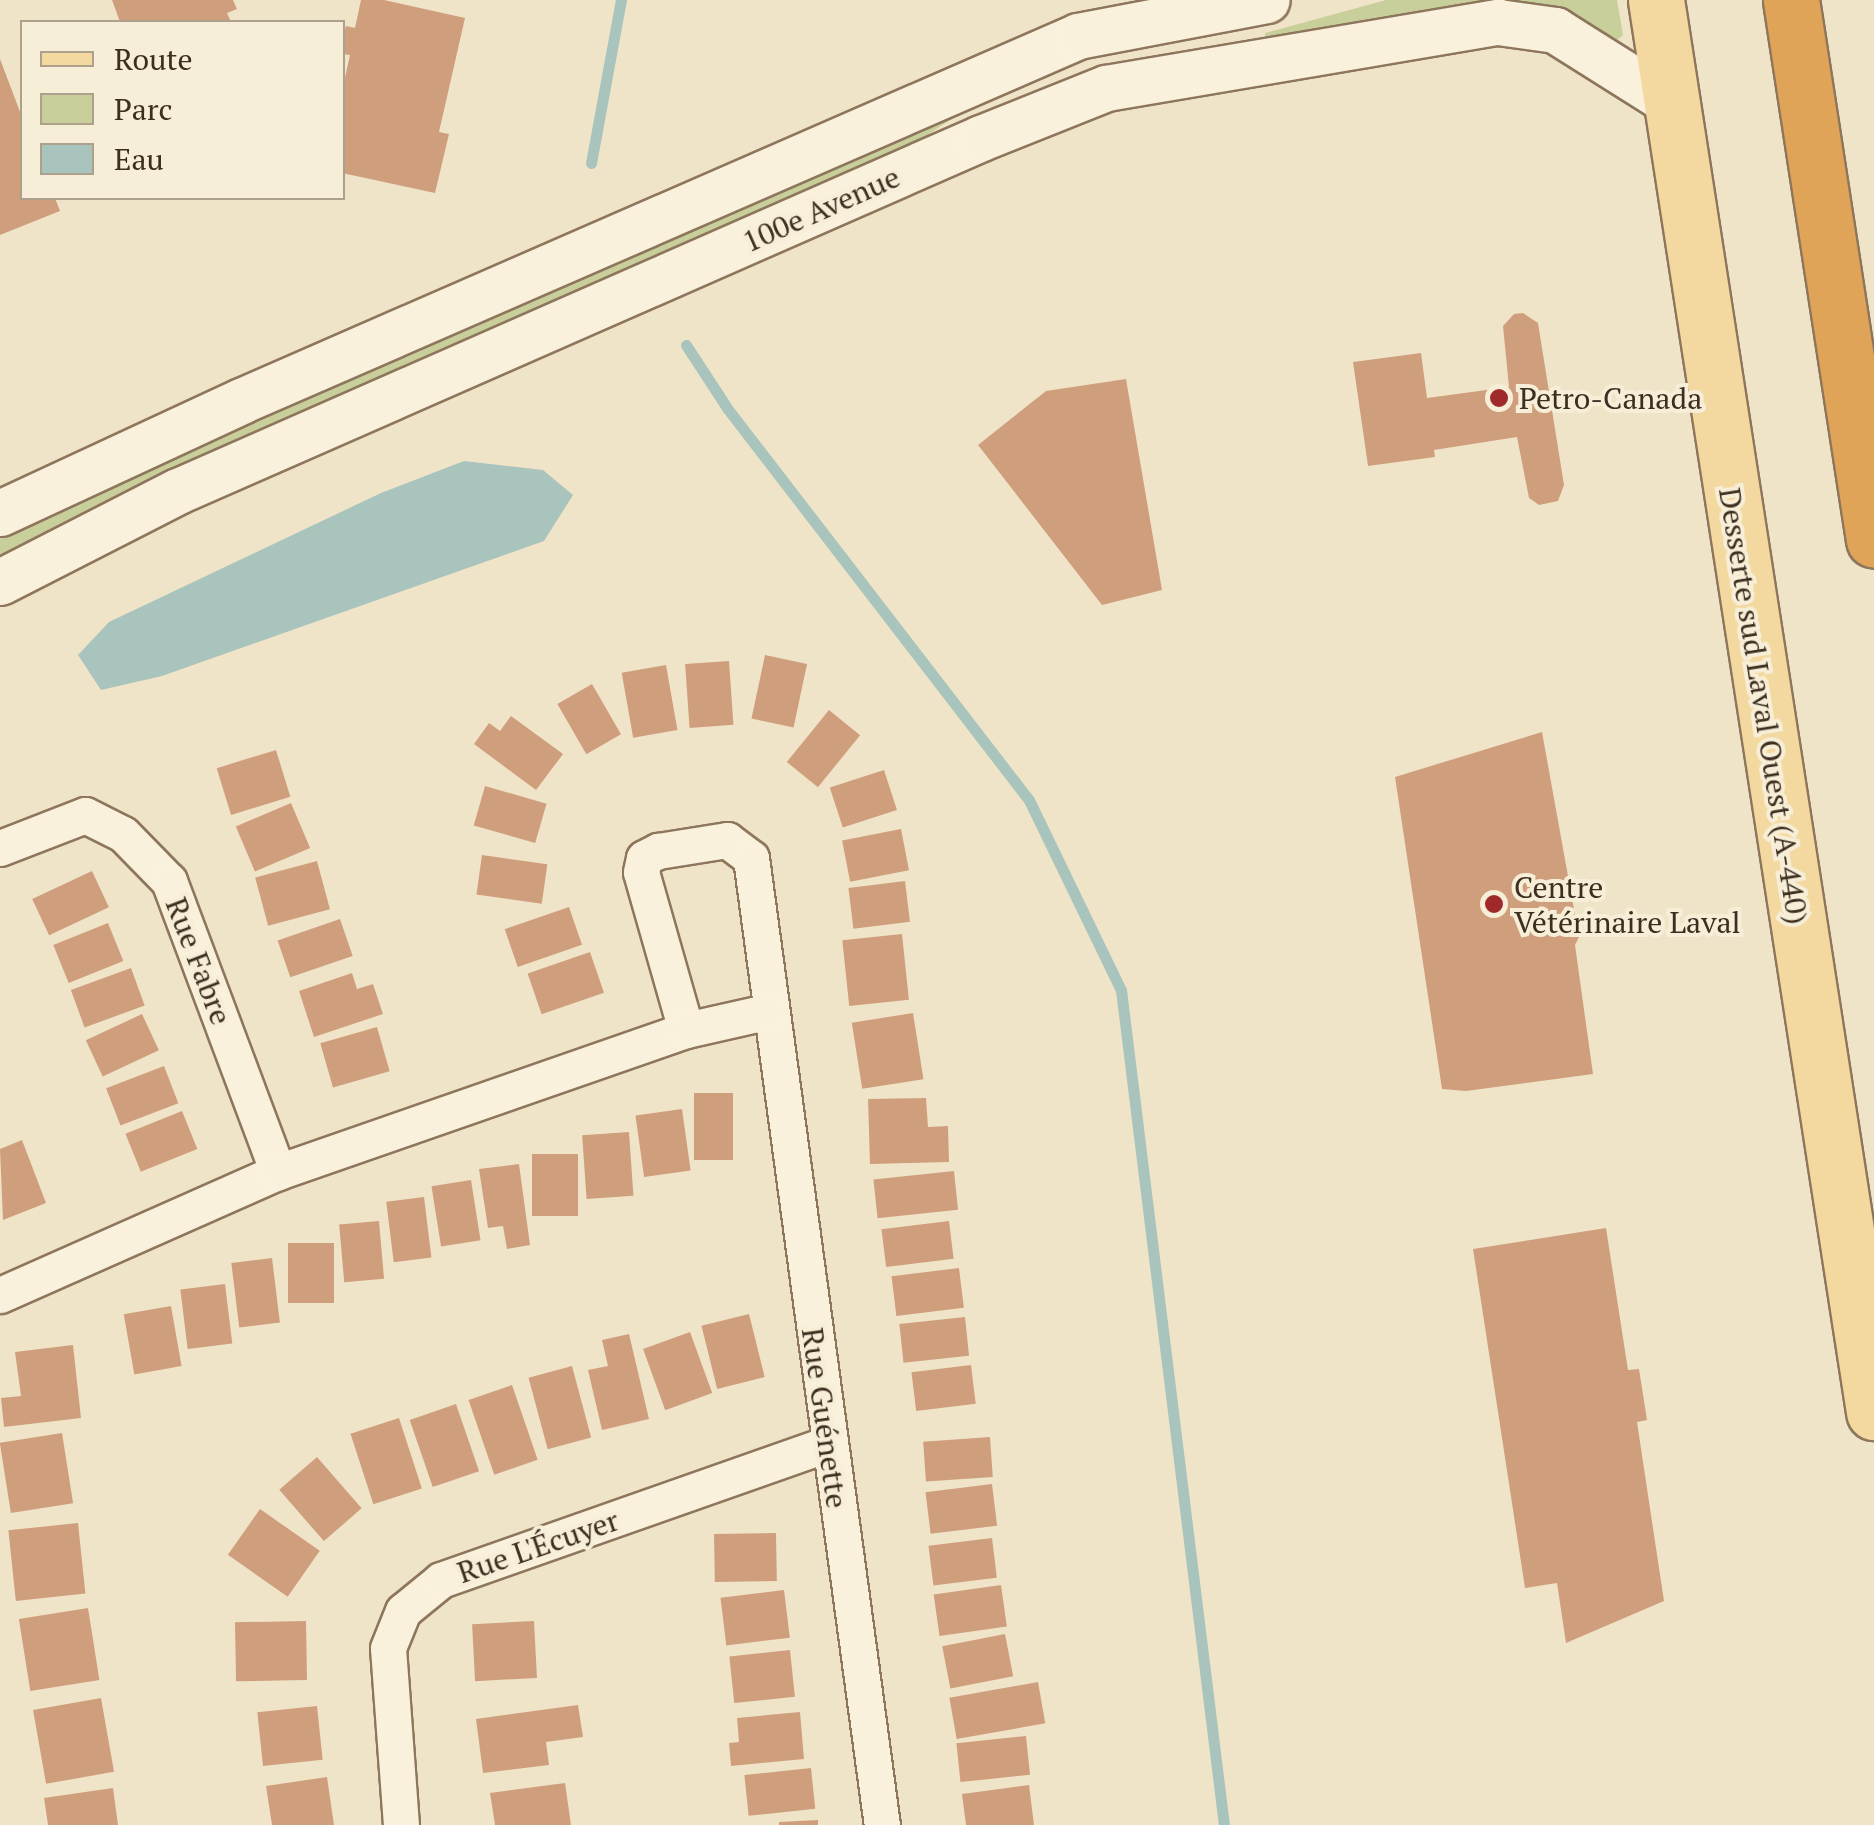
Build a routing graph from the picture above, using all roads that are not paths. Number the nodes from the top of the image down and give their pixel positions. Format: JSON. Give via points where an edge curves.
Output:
{"nodes":[{"id":1,"x":1267,"y":0,"type":"edge"},
{"id":2,"x":1656,"y":0,"type":"edge"},
{"id":3,"x":1790,"y":0,"type":"edge"},
{"id":4,"x":1670,"y":103,"type":"junction"},
{"id":5,"x":0,"y":513,"type":"edge"},
{"id":6,"x":1874,"y":540,"type":"edge"},
{"id":7,"x":0,"y":582,"type":"edge"},
{"id":8,"x":0,"y":848,"type":"edge"},
{"id":9,"x":770,"y":1011,"type":"junction"},
{"id":10,"x":686,"y":1030,"type":"junction"},
{"id":11,"x":278,"y":1172,"type":"junction"},
{"id":12,"x":0,"y":1294,"type":"edge"},
{"id":13,"x":1874,"y":1412,"type":"edge"},
{"id":14,"x":828,"y":1443,"type":"junction"},
{"id":15,"x":401,"y":1825,"type":"edge"},
{"id":16,"x":882,"y":1825,"type":"edge"}],
"edges":[{"from":1,"to":5,"type":"street","name":"100e Avenue","via":[[1078,36]]},
{"from":2,"to":4,"type":"main road","name":"Desserte sud Laval Ouest (A-440)"},
{"from":3,"to":6,"type":"highway"},
{"from":4,"to":7,"type":"street","name":"100e Avenue","via":[[1570,37],[1498,22],[1106,88],[196,483]]},
{"from":4,"to":13,"type":"main road","name":"Desserte sud Laval Ouest (A-440)"},
{"from":8,"to":11,"type":"street","name":"Rue Fabre","via":[[85,815],[123,834],[169,882]]},
{"from":9,"to":10,"type":"street"},
{"from":9,"to":10,"type":"street","name":"Rue Guénette","via":[[752,858],[728,840],[658,851],[644,858],[641,872]]},
{"from":9,"to":14,"type":"street","name":"Rue Guénette"},
{"from":10,"to":11,"type":"street"},
{"from":11,"to":12,"type":"street"},
{"from":14,"to":15,"type":"street","name":"Rue L'Écuyer","via":[[441,1580],[403,1612],[388,1648]]},
{"from":14,"to":16,"type":"street","name":"Rue Guénette"}]}
